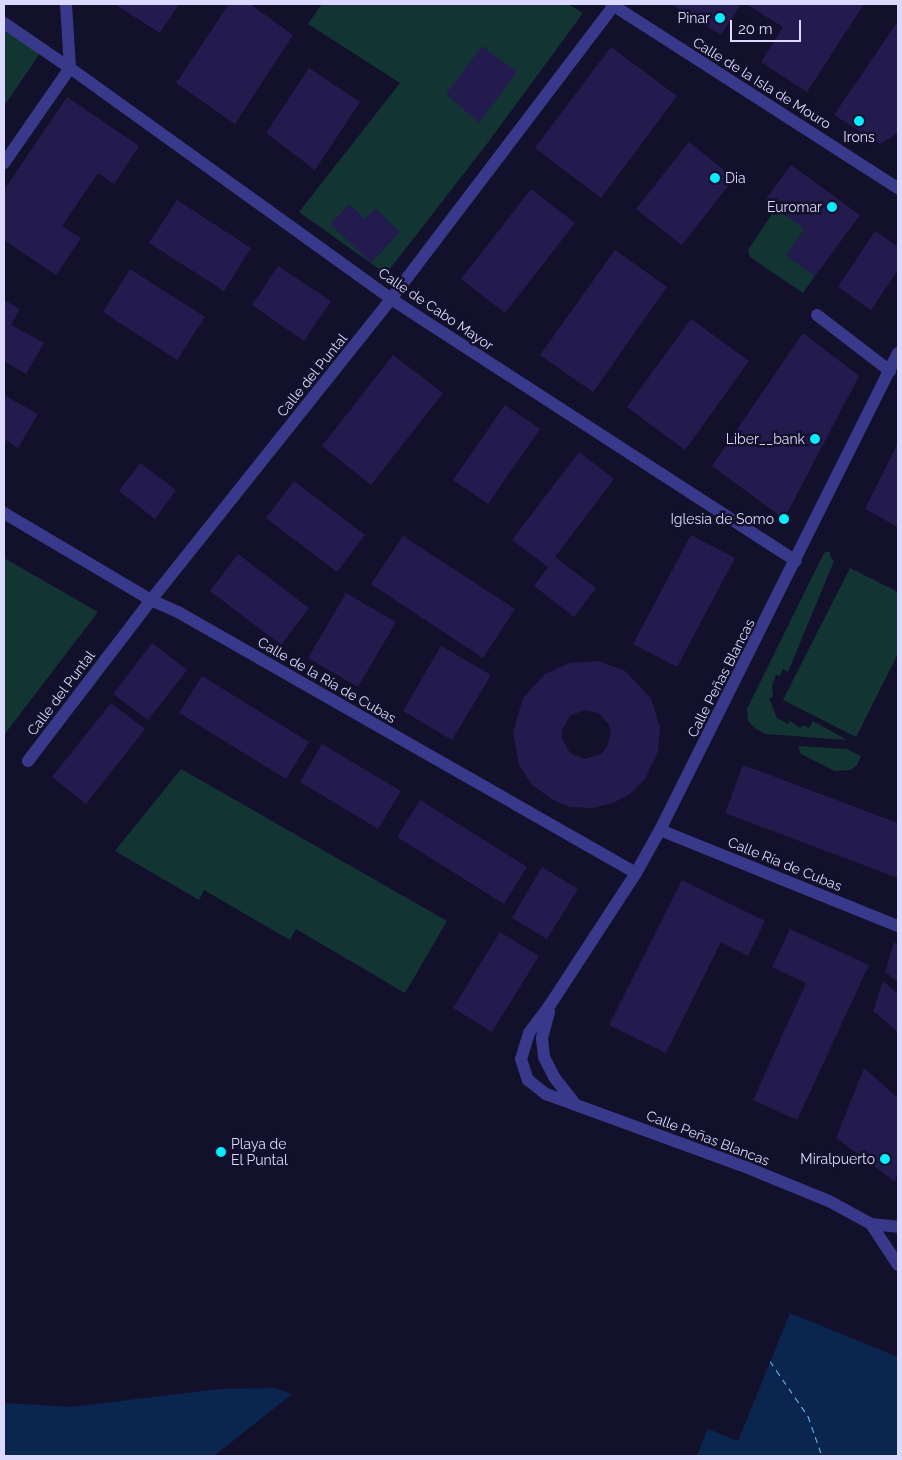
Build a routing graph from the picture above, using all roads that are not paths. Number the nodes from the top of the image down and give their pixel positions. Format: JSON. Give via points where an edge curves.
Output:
{"nodes":[{"id":1,"x":66,"y":4,"type":"edge"},
{"id":2,"x":613,"y":4,"type":"edge"},
{"id":3,"x":4,"y":23,"type":"edge"},
{"id":4,"x":70,"y":68,"type":"junction"},
{"id":5,"x":4,"y":163,"type":"edge"},
{"id":6,"x":898,"y":188,"type":"edge"},
{"id":7,"x":392,"y":299,"type":"junction"},
{"id":8,"x":817,"y":315,"type":"dead end"},
{"id":9,"x":898,"y":353,"type":"edge"},
{"id":10,"x":890,"y":371,"type":"junction"},
{"id":11,"x":4,"y":513,"type":"edge"},
{"id":12,"x":796,"y":561,"type":"junction"},
{"id":13,"x":151,"y":600,"type":"junction"},
{"id":14,"x":28,"y":760,"type":"dead end"},
{"id":15,"x":660,"y":830,"type":"junction"},
{"id":16,"x":636,"y":873,"type":"junction"},
{"id":17,"x":898,"y":926,"type":"edge"},
{"id":18,"x":550,"y":1005,"type":"junction"},
{"id":19,"x":575,"y":1104,"type":"junction"},
{"id":20,"x":870,"y":1224,"type":"junction"},
{"id":21,"x":898,"y":1227,"type":"edge"},
{"id":22,"x":898,"y":1265,"type":"edge"}],
"edges":[{"from":1,"to":4,"type":"street"},
{"from":2,"to":6,"type":"street","name":"Calle de la Isla de Mouro"},
{"from":2,"to":7,"type":"street","name":"Calle del Puntal"},
{"from":3,"to":4,"type":"street","name":"Calle de Cabo Mayor"},
{"from":4,"to":5,"type":"street"},
{"from":4,"to":7,"type":"street","name":"Calle de Cabo Mayor"},
{"from":7,"to":12,"type":"street","name":"Calle de Cabo Mayor"},
{"from":7,"to":13,"type":"street","name":"Calle del Puntal"},
{"from":8,"to":10,"type":"street"},
{"from":9,"to":10,"type":"street","name":"Calle Peñas Blancas"},
{"from":10,"to":12,"type":"street","name":"Calle Peñas Blancas"},
{"from":11,"to":13,"type":"street","name":"Calle de la Ría de Cubas"},
{"from":12,"to":15,"type":"street","name":"Calle Peñas Blancas"},
{"from":13,"to":14,"type":"street","name":"Calle del Puntal"},
{"from":13,"to":16,"type":"street","name":"Calle de la Ría de Cubas","via":[[178,612]]},
{"from":15,"to":16,"type":"street","name":"Calle Peñas Blancas"},
{"from":15,"to":17,"type":"street","name":"Calle Ría de Cubas"},
{"from":16,"to":18,"type":"street","name":"Calle Peñas Blancas"},
{"from":18,"to":19,"type":"street","name":"Calle Peñas Blancas","via":[[542,1038],[544,1057],[554,1077]]},
{"from":18,"to":19,"type":"street","name":"Calle Peñas Blancas","via":[[529,1033],[521,1060],[528,1080],[546,1094]]},
{"from":19,"to":20,"type":"street","name":"Calle Peñas Blancas","via":[[748,1168],[829,1201]]},
{"from":20,"to":21,"type":"street"},
{"from":20,"to":22,"type":"street"}]}
